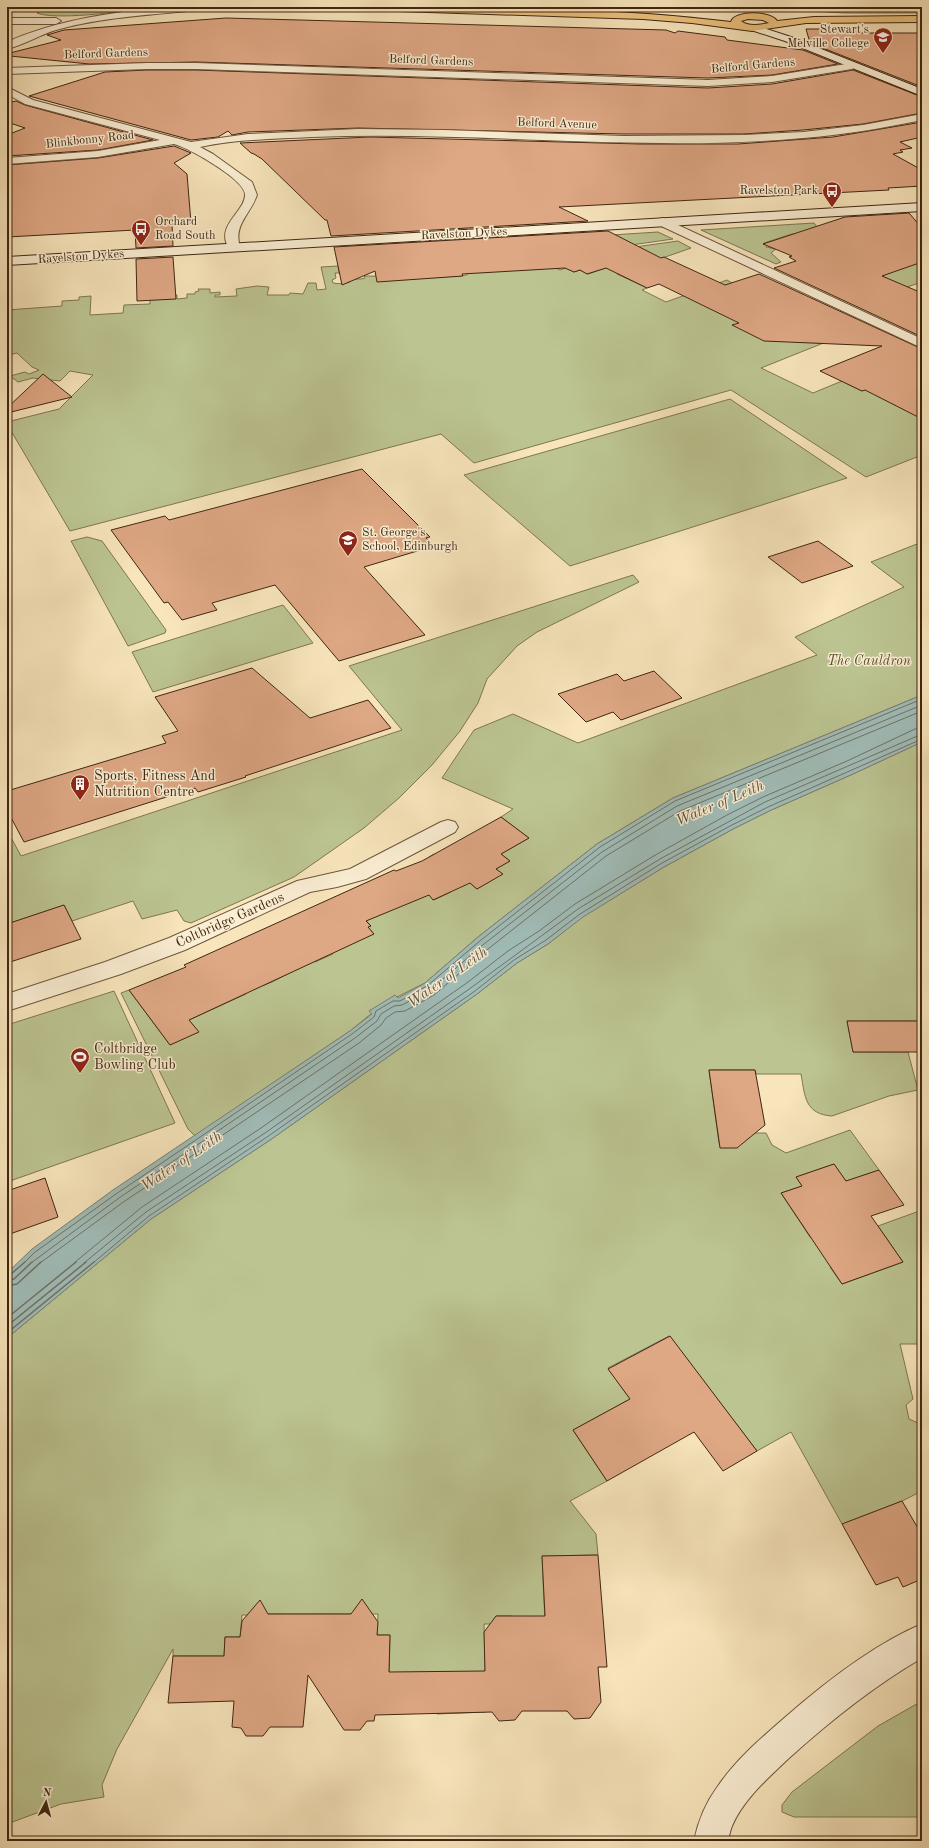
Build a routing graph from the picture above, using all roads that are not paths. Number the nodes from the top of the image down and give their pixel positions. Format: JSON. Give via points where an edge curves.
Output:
{"nodes":[{"id":1,"x":156,"y":7,"type":"edge"},
{"id":2,"x":198,"y":7,"type":"edge"},
{"id":3,"x":369,"y":7,"type":"edge"},
{"id":4,"x":546,"y":9,"type":"edge"},
{"id":5,"x":141,"y":14,"type":"junction"},
{"id":6,"x":757,"y":16,"type":"junction"},
{"id":7,"x":922,"y":19,"type":"edge"},
{"id":8,"x":7,"y":21,"type":"edge"},
{"id":9,"x":741,"y":22,"type":"junction"},
{"id":10,"x":75,"y":23,"type":"junction"},
{"id":11,"x":773,"y":25,"type":"junction"},
{"id":12,"x":754,"y":28,"type":"junction"},
{"id":13,"x":788,"y":39,"type":"junction"},
{"id":14,"x":7,"y":46,"type":"edge"},
{"id":15,"x":852,"y":66,"type":"junction"},
{"id":16,"x":7,"y":71,"type":"edge"},
{"id":17,"x":7,"y":90,"type":"edge"},
{"id":18,"x":922,"y":93,"type":"edge"},
{"id":19,"x":922,"y":118,"type":"edge"},
{"id":20,"x":176,"y":140,"type":"junction"},
{"id":21,"x":190,"y":146,"type":"junction"},
{"id":22,"x":7,"y":161,"type":"edge"},
{"id":23,"x":922,"y":207,"type":"edge"},
{"id":24,"x":663,"y":222,"type":"junction"},
{"id":25,"x":234,"y":247,"type":"junction"},
{"id":26,"x":7,"y":261,"type":"edge"},
{"id":27,"x":922,"y":344,"type":"edge"},
{"id":28,"x":448,"y":827,"type":"dead end"},
{"id":29,"x":7,"y":1003,"type":"edge"},
{"id":30,"x":922,"y":1640,"type":"edge"},
{"id":31,"x":711,"y":1841,"type":"edge"}],
"edges":[{"from":1,"to":5,"type":"street"},
{"from":2,"to":5,"type":"street"},
{"from":3,"to":4,"type":"main road"},
{"from":4,"to":9,"type":"main road"},
{"from":5,"to":10,"type":"street"},
{"from":6,"to":7,"type":"main road"},
{"from":6,"to":9,"type":"main road"},
{"from":6,"to":11,"type":"main road","via":[[772,20]]},
{"from":7,"to":11,"type":"main road","via":[[807,20]]},
{"from":8,"to":10,"type":"street"},
{"from":9,"to":12,"type":"main road"},
{"from":10,"to":14,"type":"street","via":[[40,32]]},
{"from":11,"to":12,"type":"main road"},
{"from":11,"to":13,"type":"street"},
{"from":12,"to":13,"type":"street"},
{"from":13,"to":15,"type":"street"},
{"from":15,"to":16,"type":"street","name":"Belford Gardens","via":[[772,80],[715,83],[196,66]]},
{"from":15,"to":18,"type":"street"},
{"from":17,"to":20,"type":"street","via":[[29,102],[48,108]]},
{"from":19,"to":21,"type":"street","name":"Belford Avenue","via":[[852,131],[766,139],[683,140],[368,132],[259,136]]},
{"from":20,"to":21,"type":"street"},
{"from":20,"to":22,"type":"street","name":"Blinkbonny Road","via":[[98,154]]},
{"from":21,"to":25,"type":"street","via":[[225,167],[250,189],[249,201],[231,234]]},
{"from":23,"to":24,"type":"street","name":"Ravelston Dykes"},
{"from":24,"to":25,"type":"street","name":"Ravelston Dykes"},
{"from":24,"to":27,"type":"street"},
{"from":25,"to":26,"type":"street","name":"Ravelston Dykes"},
{"from":28,"to":29,"type":"street","name":"Coltbridge Gardens","via":[[358,874],[305,886],[176,944]]},
{"from":30,"to":31,"type":"street","via":[[850,1686],[772,1750],[748,1774],[721,1810]]}]}
